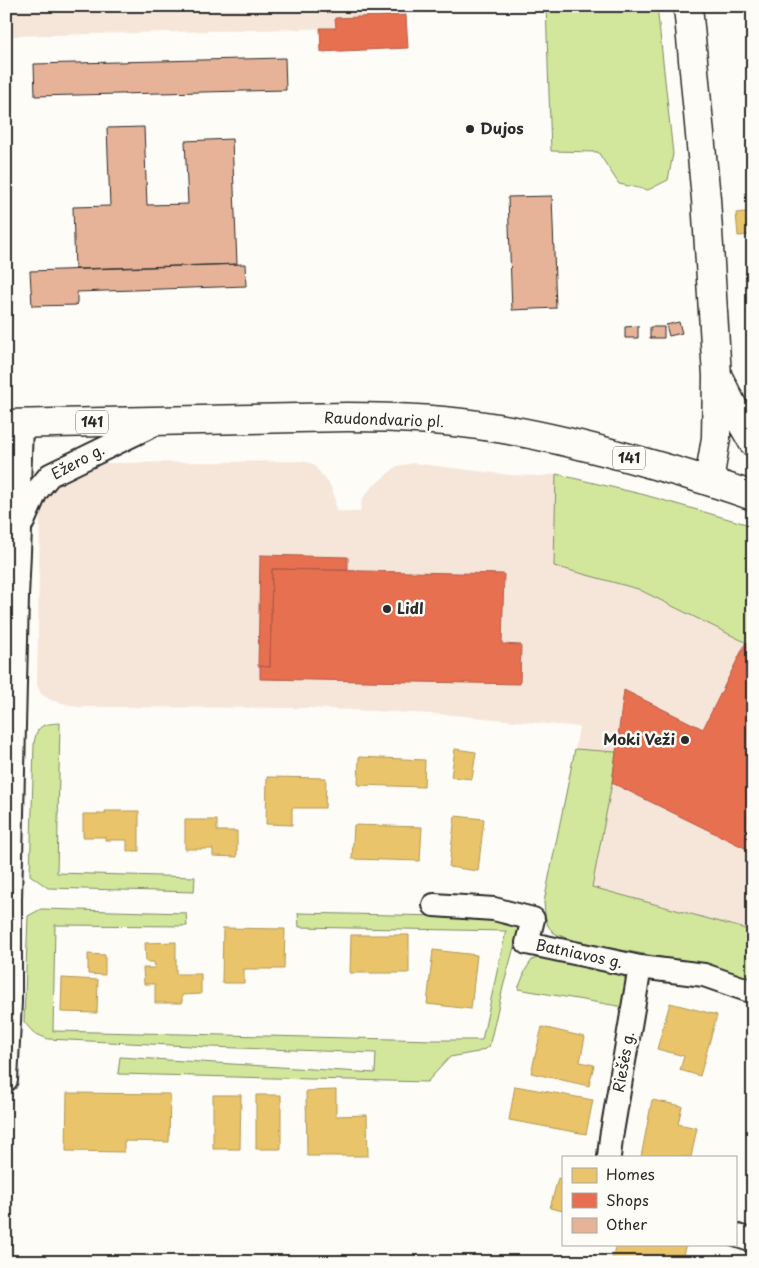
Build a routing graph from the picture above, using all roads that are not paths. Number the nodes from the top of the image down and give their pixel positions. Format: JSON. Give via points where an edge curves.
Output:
{"nodes":[{"id":1,"x":688,"y":6,"type":"edge"},
{"id":2,"x":717,"y":376,"type":"junction"},
{"id":3,"x":162,"y":420,"type":"junction"},
{"id":4,"x":14,"y":424,"type":"edge"},
{"id":5,"x":753,"y":442,"type":"edge"},
{"id":6,"x":708,"y":481,"type":"junction"},
{"id":7,"x":753,"y":496,"type":"edge"},
{"id":8,"x":20,"y":530,"type":"junction"},
{"id":9,"x":434,"y":905,"type":"dead end"},
{"id":10,"x":640,"y":967,"type":"junction"},
{"id":11,"x":753,"y":992,"type":"edge"},
{"id":12,"x":8,"y":1002,"type":"edge"},
{"id":13,"x":6,"y":1080,"type":"edge"},
{"id":14,"x":609,"y":1156,"type":"edge"},
{"id":15,"x":736,"y":1235,"type":"edge"},
{"id":16,"x":753,"y":1241,"type":"edge"}],
"edges":[{"from":1,"to":2,"type":"main road","via":[[706,199]]},
{"from":2,"to":5,"type":"main road"},
{"from":2,"to":6,"type":"main road","via":[[716,438]]},
{"from":3,"to":4,"type":"main road","name":"Raudondvario pl.","number":"141"},
{"from":3,"to":6,"type":"main road","name":"Raudondvario pl.","number":"141","via":[[347,416],[432,420],[492,427],[557,440]]},
{"from":3,"to":8,"type":"street","name":"Ežero g.","via":[[50,475],[36,492]]},
{"from":4,"to":8,"type":"street","name":"Ežero g."},
{"from":6,"to":7,"type":"main road","name":"Raudondvario pl.","number":"141"},
{"from":8,"to":12,"type":"street","name":"Ežero g."},
{"from":9,"to":10,"type":"street","name":"Batniavos g.","via":[[494,910],[533,919],[527,943]]},
{"from":10,"to":11,"type":"street","name":"Batniavos g.","via":[[704,975]]},
{"from":10,"to":14,"type":"street","name":"Riešės g."},
{"from":12,"to":13,"type":"street","name":"Ežero g."},
{"from":15,"to":16,"type":"street"}]}
